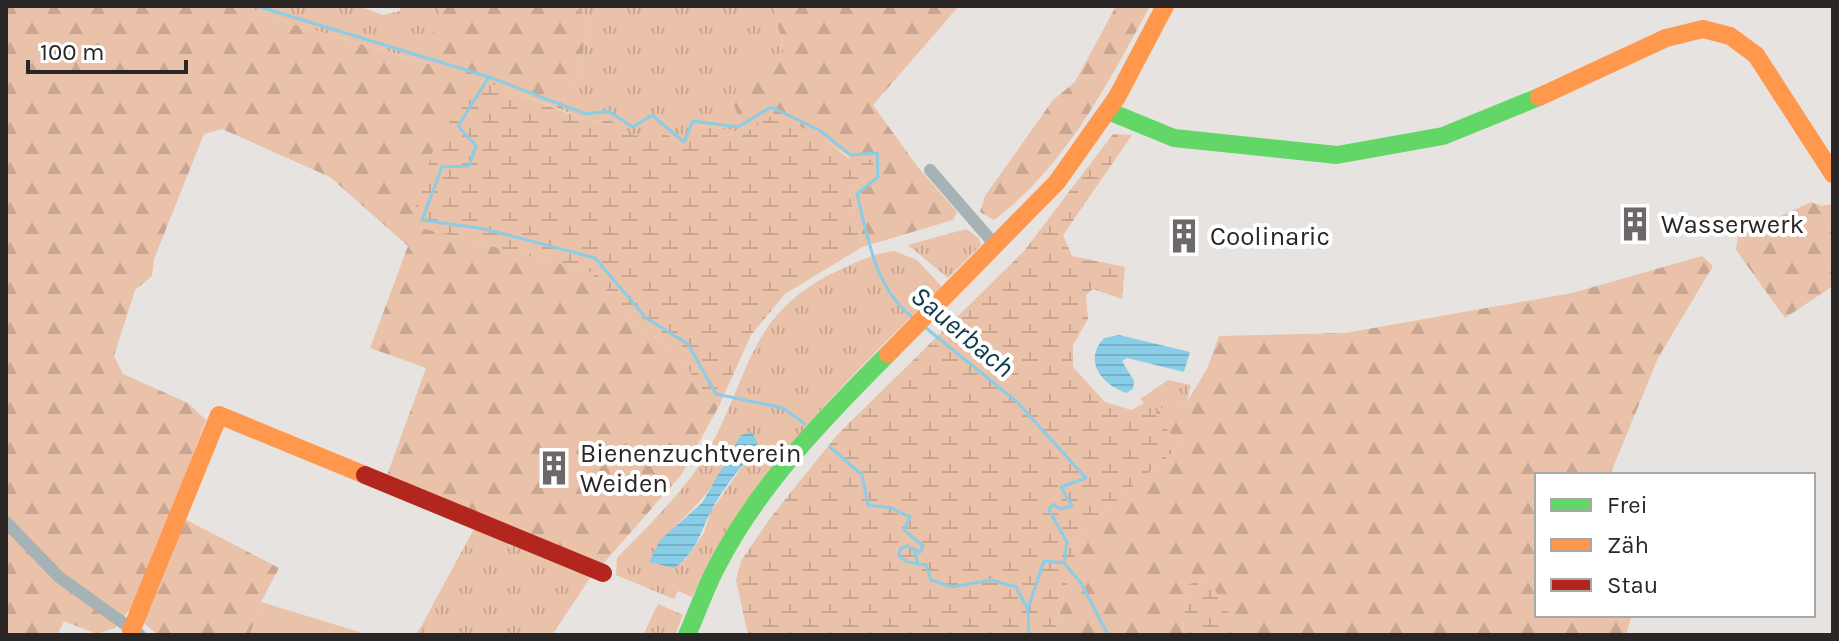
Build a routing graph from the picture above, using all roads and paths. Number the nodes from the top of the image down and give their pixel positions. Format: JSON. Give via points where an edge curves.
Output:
{"nodes":[{"id":1,"x":1165,"y":6,"type":"edge"},
{"id":2,"x":1108,"y":111,"type":"junction"},
{"id":3,"x":930,"y":170,"type":"dead end"},
{"id":4,"x":1833,"y":174,"type":"edge"},
{"id":5,"x":996,"y":246,"type":"junction"},
{"id":6,"x":6,"y":522,"type":"edge"},
{"id":7,"x":603,"y":573,"type":"dead end"},
{"id":8,"x":135,"y":633,"type":"edge"},
{"id":9,"x":687,"y":635,"type":"edge"}],
"edges":[{"from":1,"to":2,"type":"street"},
{"from":2,"to":4,"type":"street","via":[[1174,138],[1337,155],[1443,136],[1513,110],[1666,38],[1703,29],[1730,36],[1756,55]]},
{"from":2,"to":5,"type":"street","via":[[1057,182]]},
{"from":3,"to":5,"type":"street"},
{"from":5,"to":9,"type":"street","via":[[819,425],[760,496],[730,542]]},
{"from":6,"to":8,"type":"street","via":[[59,577]]},
{"from":7,"to":8,"type":"street","via":[[219,415]]}]}
